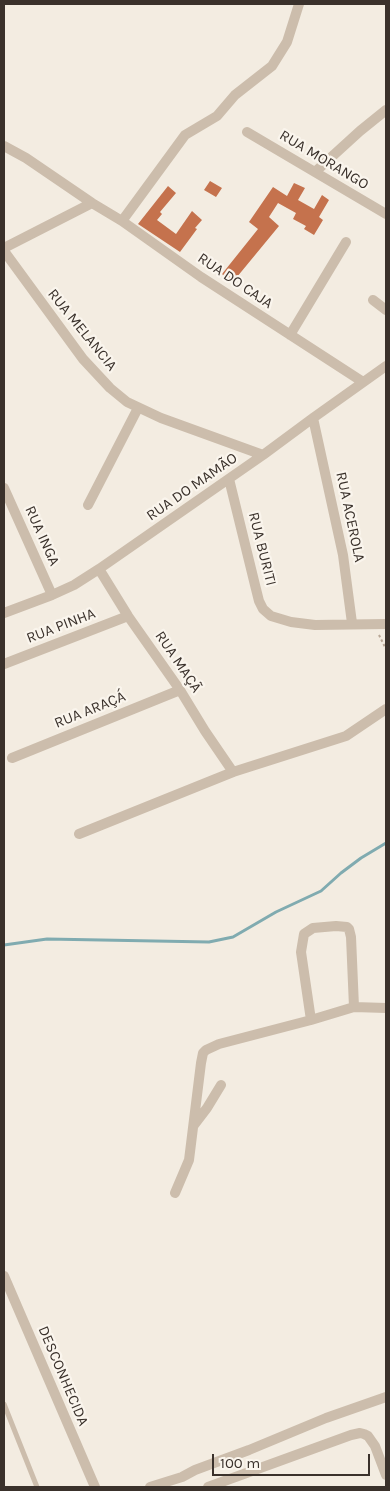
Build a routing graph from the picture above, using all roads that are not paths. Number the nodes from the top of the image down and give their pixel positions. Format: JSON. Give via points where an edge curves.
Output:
{"nodes":[{"id":1,"x":299,"y":4,"type":"edge"},
{"id":2,"x":386,"y":110,"type":"edge"},
{"id":3,"x":247,"y":132,"type":"dead end"},
{"id":4,"x":4,"y":146,"type":"edge"},
{"id":5,"x":315,"y":172,"type":"junction"},
{"id":6,"x":92,"y":203,"type":"junction"},
{"id":7,"x":386,"y":214,"type":"edge"},
{"id":8,"x":122,"y":220,"type":"junction"},
{"id":9,"x":346,"y":242,"type":"dead end"},
{"id":10,"x":4,"y":250,"type":"edge"},
{"id":11,"x":373,"y":300,"type":"dead end"},
{"id":12,"x":386,"y":310,"type":"edge"},
{"id":13,"x":290,"y":335,"type":"junction"},
{"id":14,"x":386,"y":366,"type":"edge"},
{"id":15,"x":363,"y":382,"type":"junction"},
{"id":16,"x":138,"y":408,"type":"junction"},
{"id":17,"x":313,"y":418,"type":"junction"},
{"id":18,"x":263,"y":455,"type":"junction"},
{"id":19,"x":229,"y":479,"type":"junction"},
{"id":20,"x":4,"y":488,"type":"edge"},
{"id":21,"x":88,"y":505,"type":"dead end"},
{"id":22,"x":99,"y":569,"type":"junction"},
{"id":23,"x":52,"y":595,"type":"junction"},
{"id":24,"x":4,"y":613,"type":"edge"},
{"id":25,"x":128,"y":616,"type":"junction"},
{"id":26,"x":352,"y":623,"type":"junction"},
{"id":27,"x":386,"y":624,"type":"edge"},
{"id":28,"x":4,"y":664,"type":"edge"},
{"id":29,"x":180,"y":690,"type":"junction"},
{"id":30,"x":386,"y":709,"type":"edge"},
{"id":31,"x":12,"y":758,"type":"dead end"},
{"id":32,"x":233,"y":772,"type":"junction"},
{"id":33,"x":79,"y":834,"type":"dead end"},
{"id":34,"x":354,"y":1007,"type":"junction"},
{"id":35,"x":386,"y":1008,"type":"edge"},
{"id":36,"x":311,"y":1020,"type":"junction"},
{"id":37,"x":221,"y":1085,"type":"dead end"},
{"id":38,"x":193,"y":1126,"type":"junction"},
{"id":39,"x":175,"y":1193,"type":"dead end"},
{"id":40,"x":4,"y":1276,"type":"edge"},
{"id":41,"x":386,"y":1397,"type":"edge"},
{"id":42,"x":4,"y":1404,"type":"edge"},
{"id":43,"x":386,"y":1475,"type":"edge"},
{"id":44,"x":37,"y":1487,"type":"edge"},
{"id":45,"x":95,"y":1487,"type":"edge"},
{"id":46,"x":150,"y":1487,"type":"edge"},
{"id":47,"x":208,"y":1487,"type":"edge"}],
"edges":[{"from":1,"to":8,"type":"street","via":[[287,42],[272,66],[235,95],[217,116],[185,135]]},
{"from":2,"to":5,"type":"street"},
{"from":3,"to":5,"type":"street","name":"RUA MORANGO"},
{"from":4,"to":6,"type":"street","name":"RUA DO CAJA"},
{"from":5,"to":7,"type":"street","name":"RUA MORANGO"},
{"from":6,"to":8,"type":"street","name":"RUA DO CAJA"},
{"from":6,"to":10,"type":"street"},
{"from":8,"to":13,"type":"street","name":"RUA DO CAJA"},
{"from":9,"to":13,"type":"street"},
{"from":10,"to":16,"type":"street","name":"RUA MELANCIA","via":[[83,359],[110,388]]},
{"from":11,"to":12,"type":"street"},
{"from":13,"to":15,"type":"street","name":"RUA DO CAJA"},
{"from":14,"to":15,"type":"street","name":"RUA DO MAMÃO"},
{"from":15,"to":17,"type":"street","name":"RUA DO MAMÃO"},
{"from":16,"to":18,"type":"street","name":"RUA MELANCIA"},
{"from":16,"to":21,"type":"street"},
{"from":17,"to":18,"type":"street","name":"RUA DO MAMÃO"},
{"from":17,"to":26,"type":"street","name":"RUA ACEROLA","via":[[343,555]]},
{"from":18,"to":19,"type":"street","name":"RUA DO MAMÃO"},
{"from":19,"to":22,"type":"street","name":"RUA DO MAMÃO"},
{"from":19,"to":26,"type":"street","name":"RUA BURITI","via":[[259,602],[264,609],[277,619],[292,622],[315,625]]},
{"from":20,"to":23,"type":"street","name":"RUA INGA"},
{"from":22,"to":23,"type":"street","name":"RUA DO MAMÃO"},
{"from":22,"to":25,"type":"street","name":"RUA MAÇÃ"},
{"from":23,"to":24,"type":"street","name":"RUA DO MAMÃO"},
{"from":25,"to":28,"type":"street","name":"RUA PINHA"},
{"from":25,"to":29,"type":"street","name":"RUA MAÇÃ"},
{"from":26,"to":27,"type":"street"},
{"from":29,"to":31,"type":"street","name":"RUA ARAÇÁ"},
{"from":29,"to":32,"type":"street","name":"RUA MAÇÃ"},
{"from":30,"to":32,"type":"street","via":[[346,736]]},
{"from":32,"to":33,"type":"street"},
{"from":34,"to":35,"type":"street"},
{"from":34,"to":36,"type":"street"},
{"from":34,"to":36,"type":"street","via":[[349,929],[336,926],[313,928],[304,934],[301,952]]},
{"from":36,"to":38,"type":"street","via":[[206,1050]]},
{"from":37,"to":38,"type":"street"},
{"from":38,"to":39,"type":"street","via":[[189,1160]]},
{"from":40,"to":45,"type":"street","name":"DESCONHECIDA"},
{"from":41,"to":46,"type":"street"},
{"from":42,"to":44,"type":"lane"},
{"from":43,"to":47,"type":"street","via":[[375,1446],[368,1436],[360,1433]]}]}
